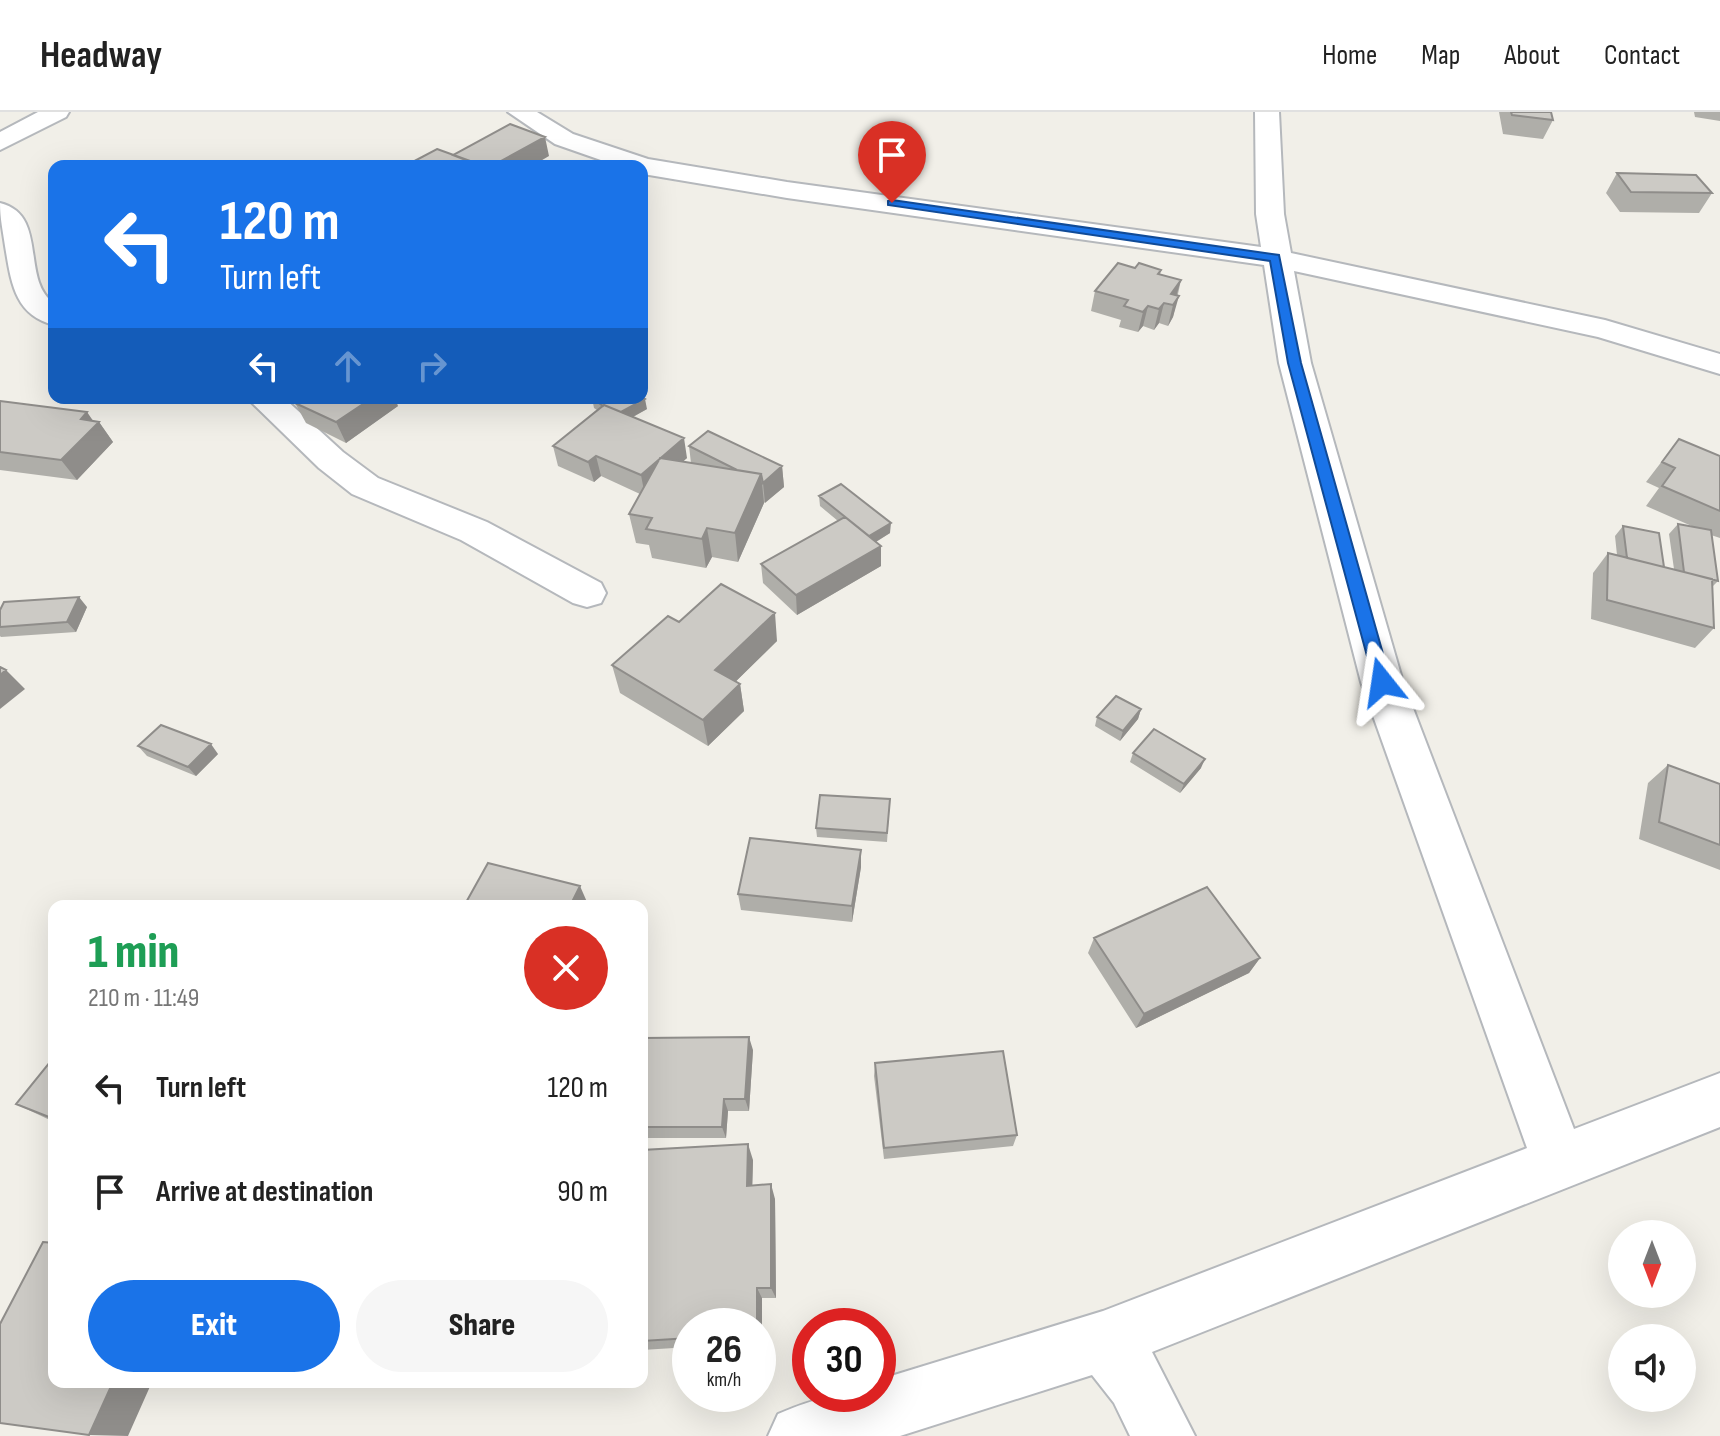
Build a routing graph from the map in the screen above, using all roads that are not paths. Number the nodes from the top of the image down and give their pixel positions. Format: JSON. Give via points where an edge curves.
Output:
{"nodes":[{"id":1,"x":57,"y":112,"type":"edge"},
{"id":2,"x":520,"y":112,"type":"edge"},
{"id":3,"x":1267,"y":112,"type":"edge"},
{"id":4,"x":0,"y":142,"type":"edge"},
{"id":5,"x":625,"y":160,"type":"edge"},
{"id":6,"x":648,"y":167,"type":"edge"},
{"id":7,"x":0,"y":211,"type":"edge"},
{"id":8,"x":1275,"y":258,"type":"junction"},
{"id":9,"x":48,"y":313,"type":"edge"},
{"id":10,"x":1720,"y":364,"type":"edge"},
{"id":11,"x":270,"y":404,"type":"edge"},
{"id":12,"x":587,"y":593,"type":"dead end"},
{"id":13,"x":1720,"y":1100,"type":"edge"},
{"id":14,"x":1559,"y":1161,"type":"junction"},
{"id":15,"x":1103,"y":1341,"type":"junction"},
{"id":16,"x":800,"y":1436,"type":"edge"},
{"id":17,"x":1163,"y":1436,"type":"edge"}],
"edges":[{"from":1,"to":4,"type":"street"},
{"from":2,"to":5,"type":"street","via":[[564,139]]},
{"from":3,"to":8,"type":"street"},
{"from":6,"to":8,"type":"street"},
{"from":7,"to":9,"type":"street","via":[[9,216],[21,250],[26,293],[34,306]]},
{"from":8,"to":10,"type":"street","via":[[1590,325]]},
{"from":8,"to":14,"type":"street","via":[[1295,363],[1382,682]]},
{"from":11,"to":12,"type":"street","via":[[365,486],[474,531]]},
{"from":13,"to":14,"type":"street"},
{"from":14,"to":15,"type":"street"},
{"from":15,"to":16,"type":"street"},
{"from":15,"to":17,"type":"street","via":[[1136,1381]]}]}
